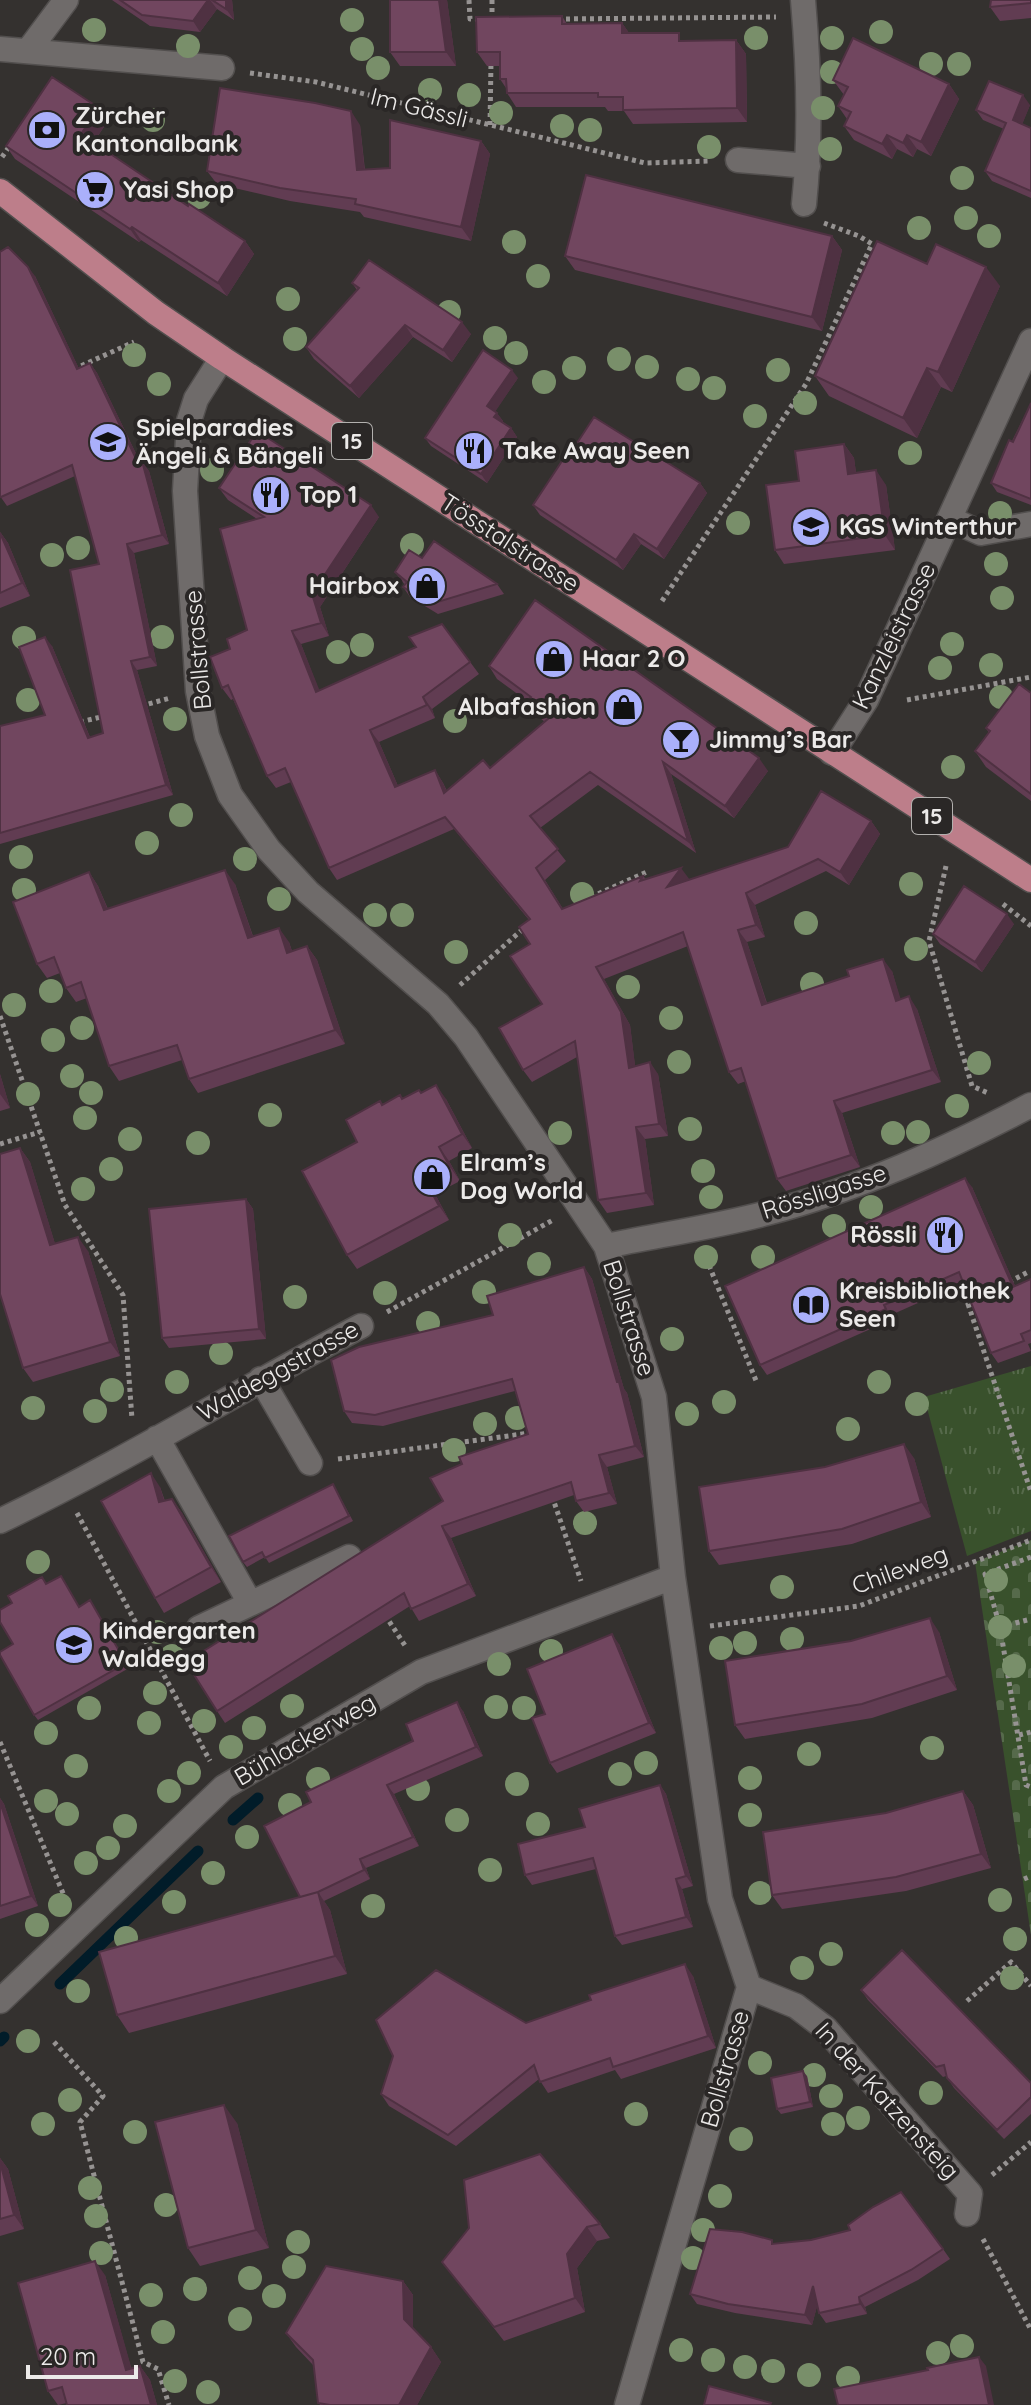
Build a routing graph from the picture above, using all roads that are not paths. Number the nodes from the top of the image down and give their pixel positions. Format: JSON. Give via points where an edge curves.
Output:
{"nodes":[{"id":1,"x":66,"y":0,"type":"edge"},
{"id":2,"x":804,"y":8,"type":"edge"},
{"id":3,"x":0,"y":49,"type":"edge"},
{"id":4,"x":28,"y":51,"type":"junction"},
{"id":5,"x":222,"y":68,"type":"road end"},
{"id":6,"x":738,"y":160,"type":"road end"},
{"id":7,"x":808,"y":166,"type":"junction"},
{"id":8,"x":0,"y":191,"type":"edge"},
{"id":9,"x":804,"y":204,"type":"road end"},
{"id":10,"x":1031,"y":341,"type":"edge"},
{"id":11,"x":222,"y":358,"type":"junction"},
{"id":12,"x":950,"y":519,"type":"junction"},
{"id":13,"x":1031,"y":524,"type":"edge"},
{"id":14,"x":832,"y":753,"type":"junction"},
{"id":15,"x":1031,"y":880,"type":"edge"},
{"id":16,"x":1031,"y":1105,"type":"edge"},
{"id":17,"x":606,"y":1246,"type":"junction"},
{"id":18,"x":361,"y":1326,"type":"road end"},
{"id":19,"x":261,"y":1379,"type":"junction"},
{"id":20,"x":157,"y":1438,"type":"junction"},
{"id":21,"x":310,"y":1463,"type":"road end"},
{"id":22,"x":0,"y":1520,"type":"edge"},
{"id":23,"x":349,"y":1557,"type":"edge"},
{"id":24,"x":673,"y":1577,"type":"junction"},
{"id":25,"x":250,"y":1603,"type":"junction"},
{"id":26,"x":199,"y":1628,"type":"dead end"},
{"id":27,"x":749,"y":1987,"type":"junction"},
{"id":28,"x":0,"y":2001,"type":"edge"},
{"id":29,"x":968,"y":2204,"type":"road end"},
{"id":30,"x":627,"y":2405,"type":"edge"}],
"edges":[{"from":1,"to":4,"type":"street"},
{"from":2,"to":7,"type":"street"},
{"from":3,"to":4,"type":"street"},
{"from":4,"to":5,"type":"street"},
{"from":6,"to":7,"type":"street"},
{"from":7,"to":9,"type":"street"},
{"from":8,"to":11,"type":"main road","name":"Tösstalstrasse","number":"15"},
{"from":10,"to":12,"type":"street","name":"Kanzleistrasse"},
{"from":11,"to":14,"type":"main road","name":"Tösstalstrasse","number":"15"},
{"from":11,"to":17,"type":"street","name":"Bollstrasse","via":[[196,399],[189,421],[185,491],[198,691],[207,736],[230,795],[269,850],[308,892],[438,1004],[466,1037]]},
{"from":12,"to":13,"type":"street","via":[[981,533]]},
{"from":12,"to":14,"type":"street","name":"Kanzleistrasse","via":[[866,700]]},
{"from":14,"to":15,"type":"main road","name":"Tösstalstrasse","number":"15"},
{"from":16,"to":17,"type":"street","name":"Rössligasse","via":[[860,1184],[767,1213]]},
{"from":17,"to":24,"type":"street","name":"Bollstrasse","via":[[654,1397]]},
{"from":18,"to":19,"type":"street","name":"Waldeggstrasse"},
{"from":19,"to":20,"type":"street","name":"Waldeggstrasse"},
{"from":19,"to":21,"type":"street"},
{"from":20,"to":22,"type":"street","name":"Waldeggstrasse"},
{"from":20,"to":25,"type":"street"},
{"from":23,"to":25,"type":"street"},
{"from":24,"to":27,"type":"street","name":"Bollstrasse","via":[[720,1899]]},
{"from":24,"to":28,"type":"street","name":"Bühlackerweg","via":[[421,1672],[224,1787]]},
{"from":25,"to":26,"type":"street"},
{"from":27,"to":29,"type":"street","name":"In der Katzensteig","via":[[796,2006],[825,2028]]},
{"from":27,"to":30,"type":"street","name":"Bollstrasse"}]}
